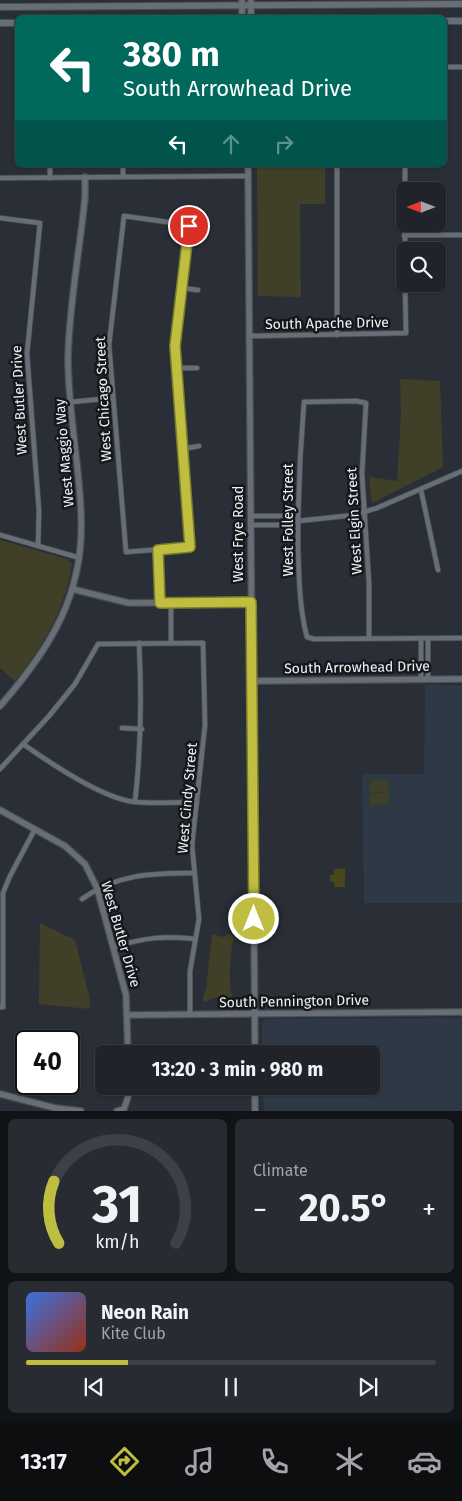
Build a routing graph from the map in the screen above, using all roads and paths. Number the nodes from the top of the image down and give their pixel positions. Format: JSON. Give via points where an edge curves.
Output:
{"nodes":[{"id":1,"x":396,"y":2,"type":"edge"},
{"id":2,"x":242,"y":3,"type":"edge"},
{"id":3,"x":251,"y":3,"type":"edge"},
{"id":4,"x":462,"y":4,"type":"edge"},
{"id":5,"x":0,"y":7,"type":"edge"},
{"id":6,"x":447,"y":21,"type":"edge"},
{"id":7,"x":462,"y":21,"type":"edge"},
{"id":8,"x":0,"y":23,"type":"edge"},
{"id":9,"x":15,"y":23,"type":"edge"},
{"id":10,"x":447,"y":67,"type":"edge"},
{"id":11,"x":462,"y":68,"type":"edge"},
{"id":12,"x":50,"y":167,"type":"edge"},
{"id":13,"x":123,"y":167,"type":"edge"},
{"id":14,"x":248,"y":167,"type":"edge"},
{"id":15,"x":337,"y":167,"type":"edge"},
{"id":16,"x":405,"y":167,"type":"edge"},
{"id":17,"x":123,"y":176,"type":"junction"},
{"id":18,"x":248,"y":176,"type":"junction"},
{"id":19,"x":84,"y":177,"type":"junction"},
{"id":20,"x":0,"y":178,"type":"edge"},
{"id":21,"x":50,"y":178,"type":"junction"},
{"id":22,"x":0,"y":218,"type":"edge"},
{"id":23,"x":404,"y":235,"type":"junction"},
{"id":24,"x":462,"y":235,"type":"edge"},
{"id":25,"x":404,"y":242,"type":"edge"},
{"id":26,"x":182,"y":288,"type":"junction"},
{"id":27,"x":198,"y":290,"type":"dead end"},
{"id":28,"x":405,"y":292,"type":"edge"},
{"id":29,"x":337,"y":334,"type":"junction"},
{"id":30,"x":249,"y":336,"type":"junction"},
{"id":31,"x":176,"y":368,"type":"junction"},
{"id":32,"x":197,"y":368,"type":"dead end"},
{"id":33,"x":112,"y":398,"type":"junction"},
{"id":34,"x":71,"y":402,"type":"junction"},
{"id":35,"x":366,"y":403,"type":"joint"},
{"id":36,"x":198,"y":446,"type":"dead end"},
{"id":37,"x":183,"y":448,"type":"junction"},
{"id":38,"x":462,"y":471,"type":"edge"},
{"id":39,"x":421,"y":490,"type":"junction"},
{"id":40,"x":364,"y":512,"type":"junction"},
{"id":41,"x":251,"y":516,"type":"junction"},
{"id":42,"x":298,"y":521,"type":"junction"},
{"id":43,"x":251,"y":525,"type":"junction"},
{"id":44,"x":0,"y":535,"type":"edge"},
{"id":45,"x":38,"y":546,"type":"junction"},
{"id":46,"x":158,"y":550,"type":"junction"},
{"id":47,"x":80,"y":558,"type":"junction"},
{"id":48,"x":438,"y":570,"type":"dead end"},
{"id":49,"x":72,"y":589,"type":"junction"},
{"id":50,"x":251,"y":602,"type":"junction"},
{"id":51,"x":160,"y":603,"type":"junction"},
{"id":52,"x":171,"y":604,"type":"junction"},
{"id":53,"x":369,"y":638,"type":"junction"},
{"id":54,"x":421,"y":638,"type":"junction"},
{"id":55,"x":428,"y":638,"type":"junction"},
{"id":56,"x":462,"y":638,"type":"edge"},
{"id":57,"x":139,"y":643,"type":"junction"},
{"id":58,"x":171,"y":643,"type":"junction"},
{"id":59,"x":421,"y":679,"type":"junction"},
{"id":60,"x":428,"y":679,"type":"junction"},
{"id":61,"x":462,"y":679,"type":"edge"},
{"id":62,"x":252,"y":680,"type":"junction"},
{"id":63,"x":0,"y":706,"type":"edge"},
{"id":64,"x":122,"y":728,"type":"dead end"},
{"id":65,"x":142,"y":729,"type":"junction"},
{"id":66,"x":23,"y":744,"type":"junction"},
{"id":67,"x":0,"y":769,"type":"edge"},
{"id":68,"x":135,"y":802,"type":"junction"},
{"id":69,"x":197,"y":802,"type":"junction"},
{"id":70,"x":0,"y":810,"type":"edge"},
{"id":71,"x":35,"y":829,"type":"junction"},
{"id":72,"x":194,"y":873,"type":"junction"},
{"id":73,"x":97,"y":888,"type":"junction"},
{"id":74,"x":82,"y":899,"type":"dead end"},
{"id":75,"x":195,"y":939,"type":"junction"},
{"id":76,"x":114,"y":947,"type":"junction"},
{"id":77,"x":2,"y":1007,"type":"edge"},
{"id":78,"x":462,"y":1012,"type":"edge"},
{"id":79,"x":190,"y":1014,"type":"junction"},
{"id":80,"x":254,"y":1014,"type":"junction"},
{"id":81,"x":127,"y":1015,"type":"junction"},
{"id":82,"x":128,"y":1045,"type":"edge"},
{"id":83,"x":255,"y":1045,"type":"edge"},
{"id":84,"x":0,"y":1094,"type":"edge"},
{"id":85,"x":128,"y":1095,"type":"edge"},
{"id":86,"x":255,"y":1095,"type":"edge"},
{"id":87,"x":81,"y":1111,"type":"edge"},
{"id":88,"x":117,"y":1111,"type":"edge"},
{"id":89,"x":255,"y":1111,"type":"edge"}],
"edges":[{"from":1,"to":3,"type":"main road"},
{"from":1,"to":4,"type":"main road"},
{"from":2,"to":3,"type":"main road"},
{"from":2,"to":5,"type":"main road"},
{"from":6,"to":7,"type":"main road"},
{"from":8,"to":9,"type":"main road"},
{"from":10,"to":11,"type":"street"},
{"from":12,"to":21,"type":"street"},
{"from":13,"to":17,"type":"street"},
{"from":14,"to":18,"type":"street","name":"West Frye Road"},
{"from":15,"to":29,"type":"street"},
{"from":16,"to":23,"type":"street"},
{"from":17,"to":18,"type":"street"},
{"from":17,"to":19,"type":"street"},
{"from":18,"to":30,"type":"street","name":"West Frye Road"},
{"from":19,"to":21,"type":"street"},
{"from":19,"to":34,"type":"street","name":"West Maggio Way","via":[[83,216],[69,338]]},
{"from":20,"to":21,"type":"street"},
{"from":22,"to":45,"type":"street","name":"West Butler Drive","via":[[40,224],[26,354],[39,512]]},
{"from":23,"to":24,"type":"street"},
{"from":23,"to":25,"type":"street"},
{"from":26,"to":27,"type":"street"},
{"from":26,"to":31,"type":"street","via":[[175,346]]},
{"from":26,"to":33,"type":"street","name":"West Chicago Street","via":[[189,226],[124,216],[109,345]]},
{"from":28,"to":29,"type":"street","name":"South Apache Drive","via":[[406,332]]},
{"from":29,"to":30,"type":"street","name":"South Apache Drive"},
{"from":30,"to":41,"type":"street","name":"West Frye Road"},
{"from":31,"to":32,"type":"street"},
{"from":31,"to":37,"type":"street"},
{"from":33,"to":34,"type":"street"},
{"from":33,"to":46,"type":"street","name":"West Chicago Street","via":[[126,552]]},
{"from":34,"to":47,"type":"street","name":"West Maggio Way","via":[[82,513]]},
{"from":35,"to":40,"type":"street","name":"West Elgin Street","via":[[362,474]]},
{"from":35,"to":42,"type":"street","name":"West Folley Street","via":[[304,402],[298,464]]},
{"from":36,"to":37,"type":"street"},
{"from":37,"to":46,"type":"street","via":[[190,547]]},
{"from":38,"to":39,"type":"street"},
{"from":39,"to":40,"type":"street"},
{"from":39,"to":48,"type":"street"},
{"from":40,"to":42,"type":"street"},
{"from":40,"to":53,"type":"street","name":"West Elgin Street"},
{"from":41,"to":42,"type":"street","via":[[290,516]]},
{"from":41,"to":43,"type":"street","name":"West Frye Road"},
{"from":42,"to":43,"type":"street","via":[[290,525]]},
{"from":42,"to":53,"type":"street","name":"West Folley Street","via":[[300,594],[306,637]]},
{"from":43,"to":50,"type":"street","name":"West Frye Road"},
{"from":44,"to":45,"type":"street"},
{"from":45,"to":47,"type":"street"},
{"from":46,"to":51,"type":"street"},
{"from":47,"to":49,"type":"street","name":"West Maggio Way"},
{"from":49,"to":51,"type":"street","via":[[129,603]]},
{"from":49,"to":63,"type":"street","name":"West Maggio Way","via":[[45,650]]},
{"from":50,"to":52,"type":"street"},
{"from":50,"to":62,"type":"street","name":"West Frye Road"},
{"from":51,"to":52,"type":"street"},
{"from":52,"to":58,"type":"street"},
{"from":53,"to":54,"type":"street"},
{"from":54,"to":55,"type":"street"},
{"from":54,"to":59,"type":"street"},
{"from":55,"to":56,"type":"street"},
{"from":55,"to":60,"type":"street"},
{"from":57,"to":58,"type":"street"},
{"from":57,"to":65,"type":"street"},
{"from":57,"to":66,"type":"street","via":[[98,644],[75,684]]},
{"from":58,"to":69,"type":"street","name":"West Cindy Street","via":[[203,643],[205,725]]},
{"from":59,"to":60,"type":"street","name":"South Arrowhead Drive"},
{"from":59,"to":62,"type":"street","name":"South Arrowhead Drive"},
{"from":60,"to":61,"type":"street","name":"South Arrowhead Drive"},
{"from":62,"to":80,"type":"street","name":"West Frye Road"},
{"from":64,"to":65,"type":"street"},
{"from":65,"to":68,"type":"street"},
{"from":66,"to":67,"type":"street"},
{"from":66,"to":68,"type":"street","via":[[113,797]]},
{"from":68,"to":69,"type":"street"},
{"from":69,"to":72,"type":"street","name":"West Cindy Street","via":[[192,844]]},
{"from":70,"to":71,"type":"street","name":"West Butler Drive"},
{"from":71,"to":73,"type":"street","name":"West Butler Drive","via":[[72,852],[84,864]]},
{"from":71,"to":77,"type":"street","via":[[4,894]]},
{"from":72,"to":73,"type":"street","via":[[154,873],[125,878]]},
{"from":72,"to":75,"type":"street","name":"West Cindy Street","via":[[199,919]]},
{"from":73,"to":74,"type":"street"},
{"from":73,"to":76,"type":"street","name":"West Butler Drive"},
{"from":75,"to":76,"type":"street","via":[[142,938]]},
{"from":75,"to":79,"type":"street","name":"West Cindy Street","via":[[190,971]]},
{"from":76,"to":81,"type":"street","name":"West Butler Drive"},
{"from":78,"to":80,"type":"street","name":"South Pennington Drive"},
{"from":79,"to":80,"type":"street","name":"South Pennington Drive"},
{"from":79,"to":81,"type":"street","name":"South Pennington Drive"},
{"from":80,"to":83,"type":"street","name":"West Frye Road"},
{"from":81,"to":82,"type":"street","name":"West Butler Drive"},
{"from":84,"to":87,"type":"street"},
{"from":85,"to":88,"type":"street","via":[[124,1109]]},
{"from":86,"to":89,"type":"street"}]}
